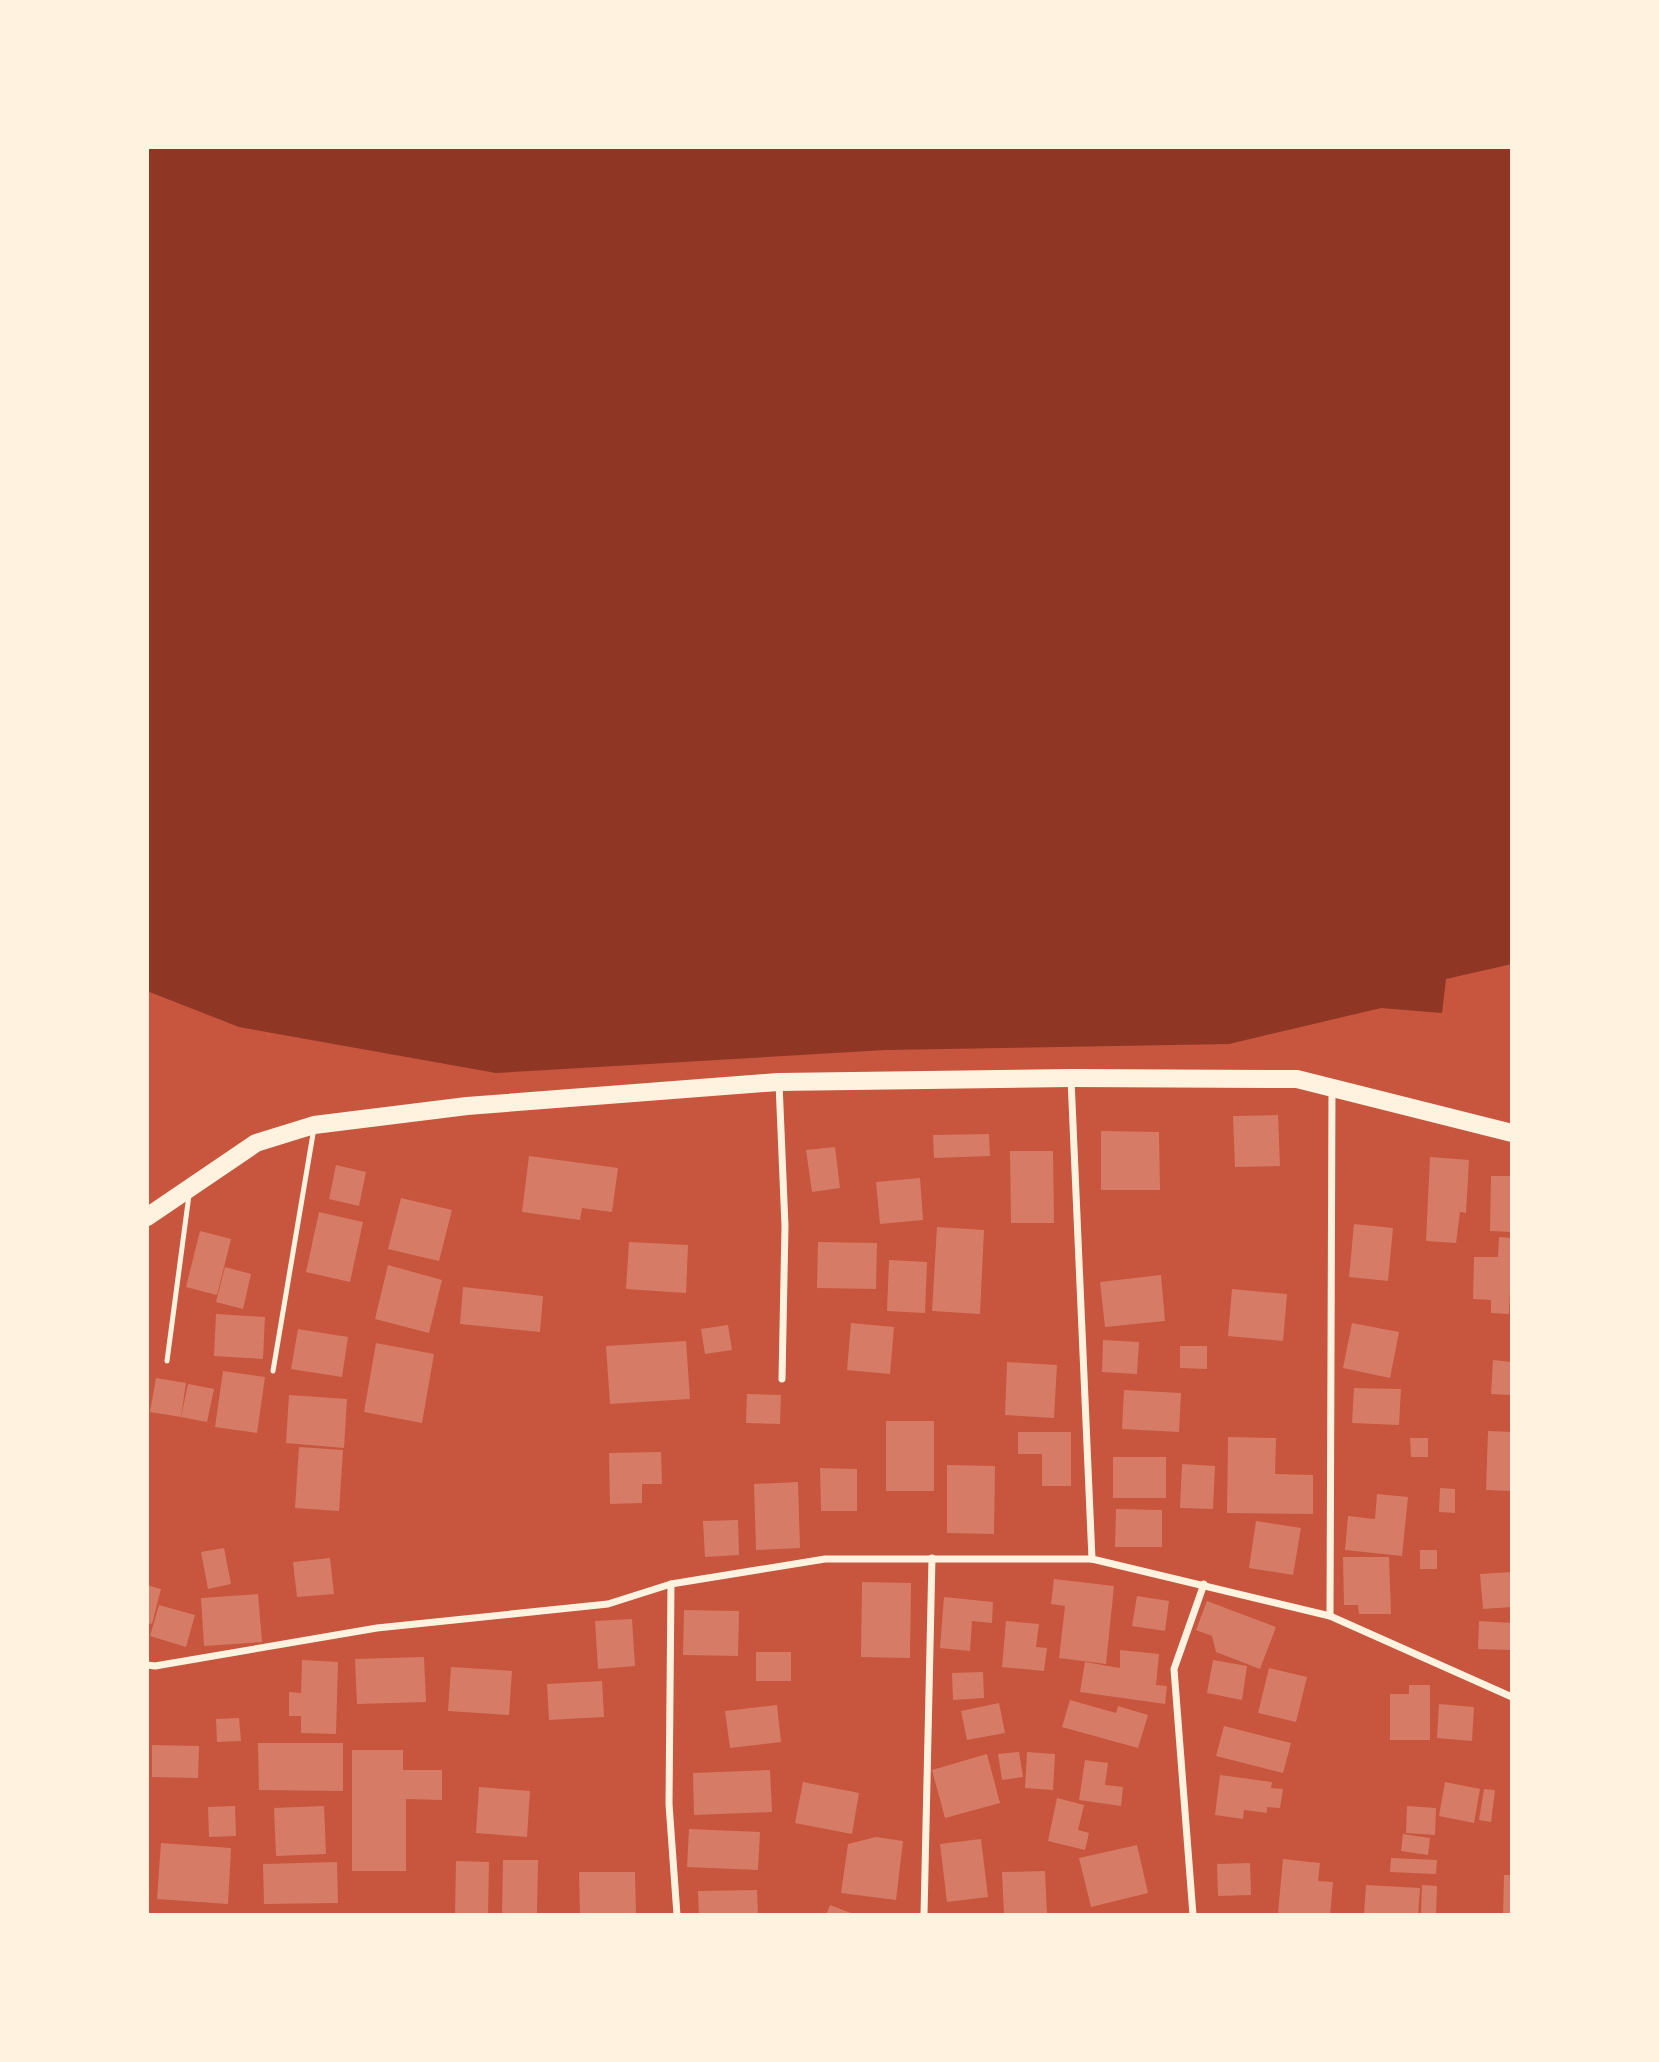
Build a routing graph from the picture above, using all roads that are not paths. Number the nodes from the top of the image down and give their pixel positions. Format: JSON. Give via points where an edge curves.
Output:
{"nodes":[{"id":1,"x":1071,"y":1078,"type":"junction"},
{"id":2,"x":779,"y":1083,"type":"junction"},
{"id":3,"x":1332,"y":1087,"type":"junction"},
{"id":4,"x":314,"y":1125,"type":"junction"},
{"id":5,"x":1512,"y":1133,"type":"edge"},
{"id":6,"x":191,"y":1185,"type":"junction"},
{"id":7,"x":147,"y":1217,"type":"edge"},
{"id":8,"x":167,"y":1361,"type":"dead end"},
{"id":9,"x":273,"y":1371,"type":"dead end"},
{"id":10,"x":782,"y":1379,"type":"dead end"},
{"id":11,"x":932,"y":1558,"type":"junction"},
{"id":12,"x":1092,"y":1559,"type":"junction"},
{"id":13,"x":671,"y":1584,"type":"junction"},
{"id":14,"x":1204,"y":1584,"type":"junction"},
{"id":15,"x":1330,"y":1616,"type":"junction"},
{"id":16,"x":147,"y":1665,"type":"edge"},
{"id":17,"x":1512,"y":1697,"type":"edge"},
{"id":18,"x":677,"y":1915,"type":"edge"},
{"id":19,"x":924,"y":1915,"type":"edge"},
{"id":20,"x":1193,"y":1915,"type":"edge"}],
"edges":[{"from":1,"to":2,"type":"main road"},
{"from":1,"to":3,"type":"main road","via":[[1297,1079]]},
{"from":1,"to":12,"type":"street"},
{"from":2,"to":4,"type":"main road","via":[[467,1106]]},
{"from":2,"to":10,"type":"street","via":[[785,1226]]},
{"from":3,"to":5,"type":"main road"},
{"from":3,"to":15,"type":"street"},
{"from":4,"to":6,"type":"main road","via":[[256,1143]]},
{"from":4,"to":9,"type":"lane"},
{"from":6,"to":7,"type":"main road"},
{"from":6,"to":8,"type":"lane"},
{"from":11,"to":12,"type":"street"},
{"from":11,"to":13,"type":"street","via":[[825,1559]]},
{"from":11,"to":19,"type":"street"},
{"from":12,"to":14,"type":"street"},
{"from":13,"to":16,"type":"street","via":[[608,1604],[377,1628]]},
{"from":13,"to":18,"type":"street","via":[[669,1804]]},
{"from":14,"to":15,"type":"street"},
{"from":14,"to":20,"type":"street","via":[[1174,1669]]},
{"from":15,"to":17,"type":"street"}]}
